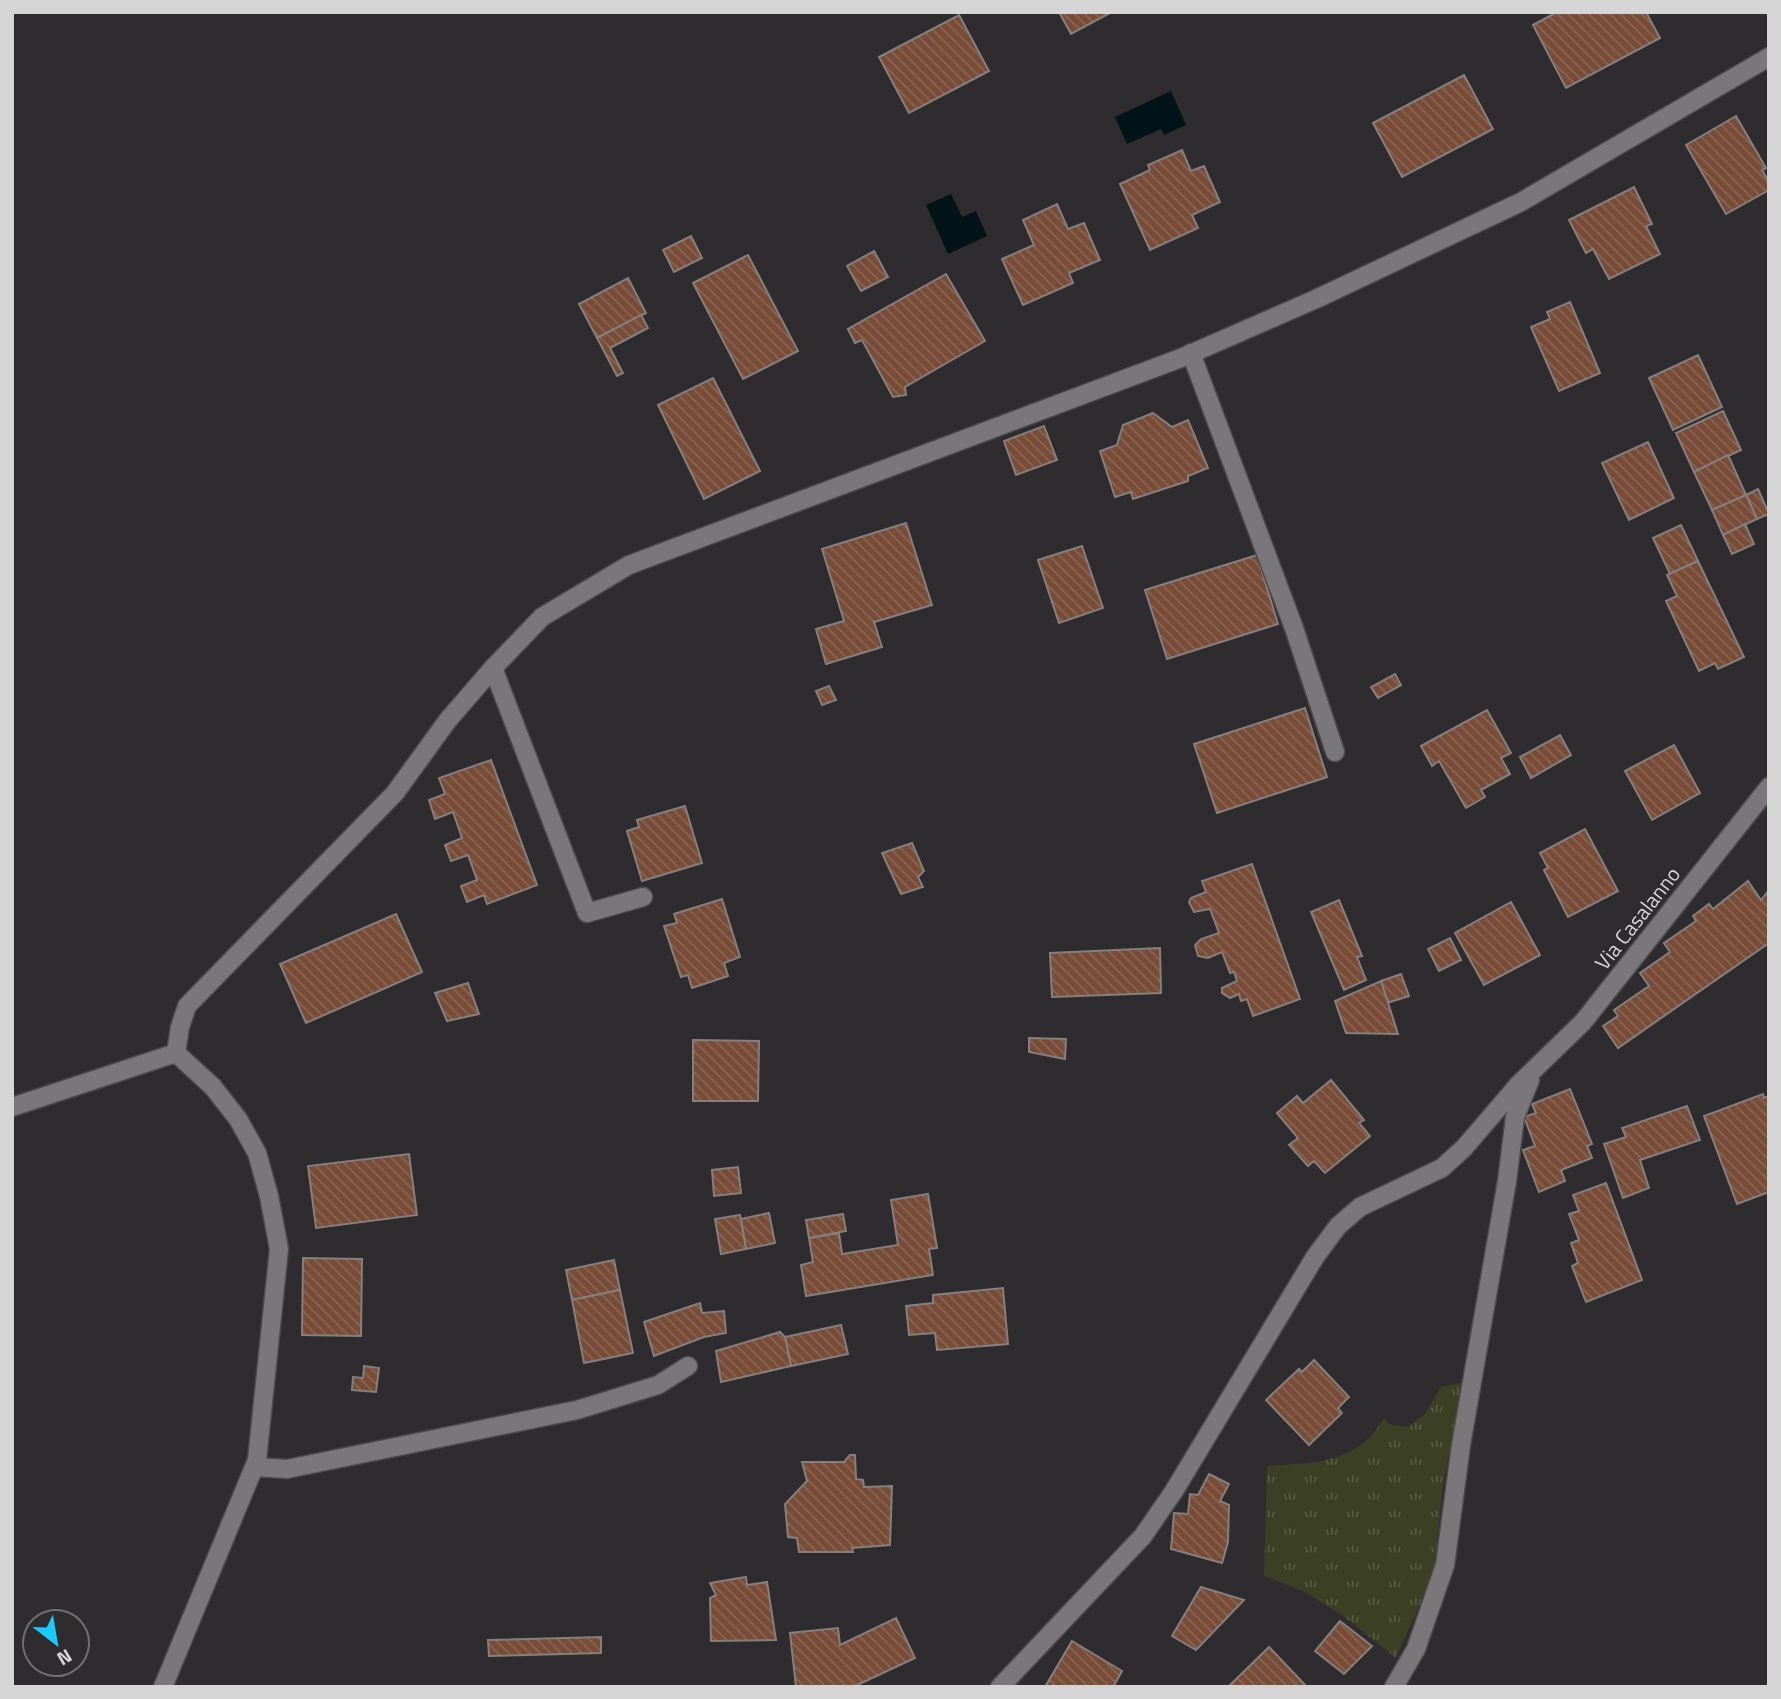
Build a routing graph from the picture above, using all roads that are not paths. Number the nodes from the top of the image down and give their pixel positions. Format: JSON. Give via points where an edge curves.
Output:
{"nodes":[{"id":1,"x":1769,"y":57,"type":"edge"},
{"id":2,"x":1191,"y":354,"type":"junction"},
{"id":3,"x":493,"y":668,"type":"junction"},
{"id":4,"x":1335,"y":752,"type":"dead end"},
{"id":5,"x":1769,"y":787,"type":"edge"},
{"id":6,"x":643,"y":897,"type":"dead end"},
{"id":7,"x":176,"y":1053,"type":"junction"},
{"id":8,"x":1535,"y":1071,"type":"junction"},
{"id":9,"x":12,"y":1107,"type":"edge"},
{"id":10,"x":688,"y":1366,"type":"dead end"},
{"id":11,"x":255,"y":1466,"type":"junction"},
{"id":12,"x":163,"y":1687,"type":"edge"},
{"id":13,"x":1000,"y":1687,"type":"edge"},
{"id":14,"x":1394,"y":1687,"type":"edge"}],
"edges":[{"from":1,"to":2,"type":"street","via":[[1521,202]]},
{"from":2,"to":3,"type":"street","via":[[629,565],[542,617]]},
{"from":2,"to":4,"type":"street","via":[[1294,628]]},
{"from":3,"to":6,"type":"street","via":[[587,914]]},
{"from":3,"to":7,"type":"street","via":[[395,793],[187,1006]]},
{"from":5,"to":8,"type":"street","name":"Via Casalanno","via":[[1583,1022]]},
{"from":7,"to":9,"type":"street"},
{"from":7,"to":11,"type":"street","via":[[213,1087],[238,1119],[257,1153],[269,1196],[279,1249]]},
{"from":8,"to":13,"type":"street","name":"Via Casalanno","via":[[1442,1168],[1360,1207],[1338,1226],[1308,1267],[1143,1536]]},
{"from":8,"to":14,"type":"street","via":[[1515,1118],[1446,1564],[1416,1649]]},
{"from":10,"to":11,"type":"street","via":[[658,1385],[577,1410],[287,1469]]},
{"from":11,"to":12,"type":"street"}]}
